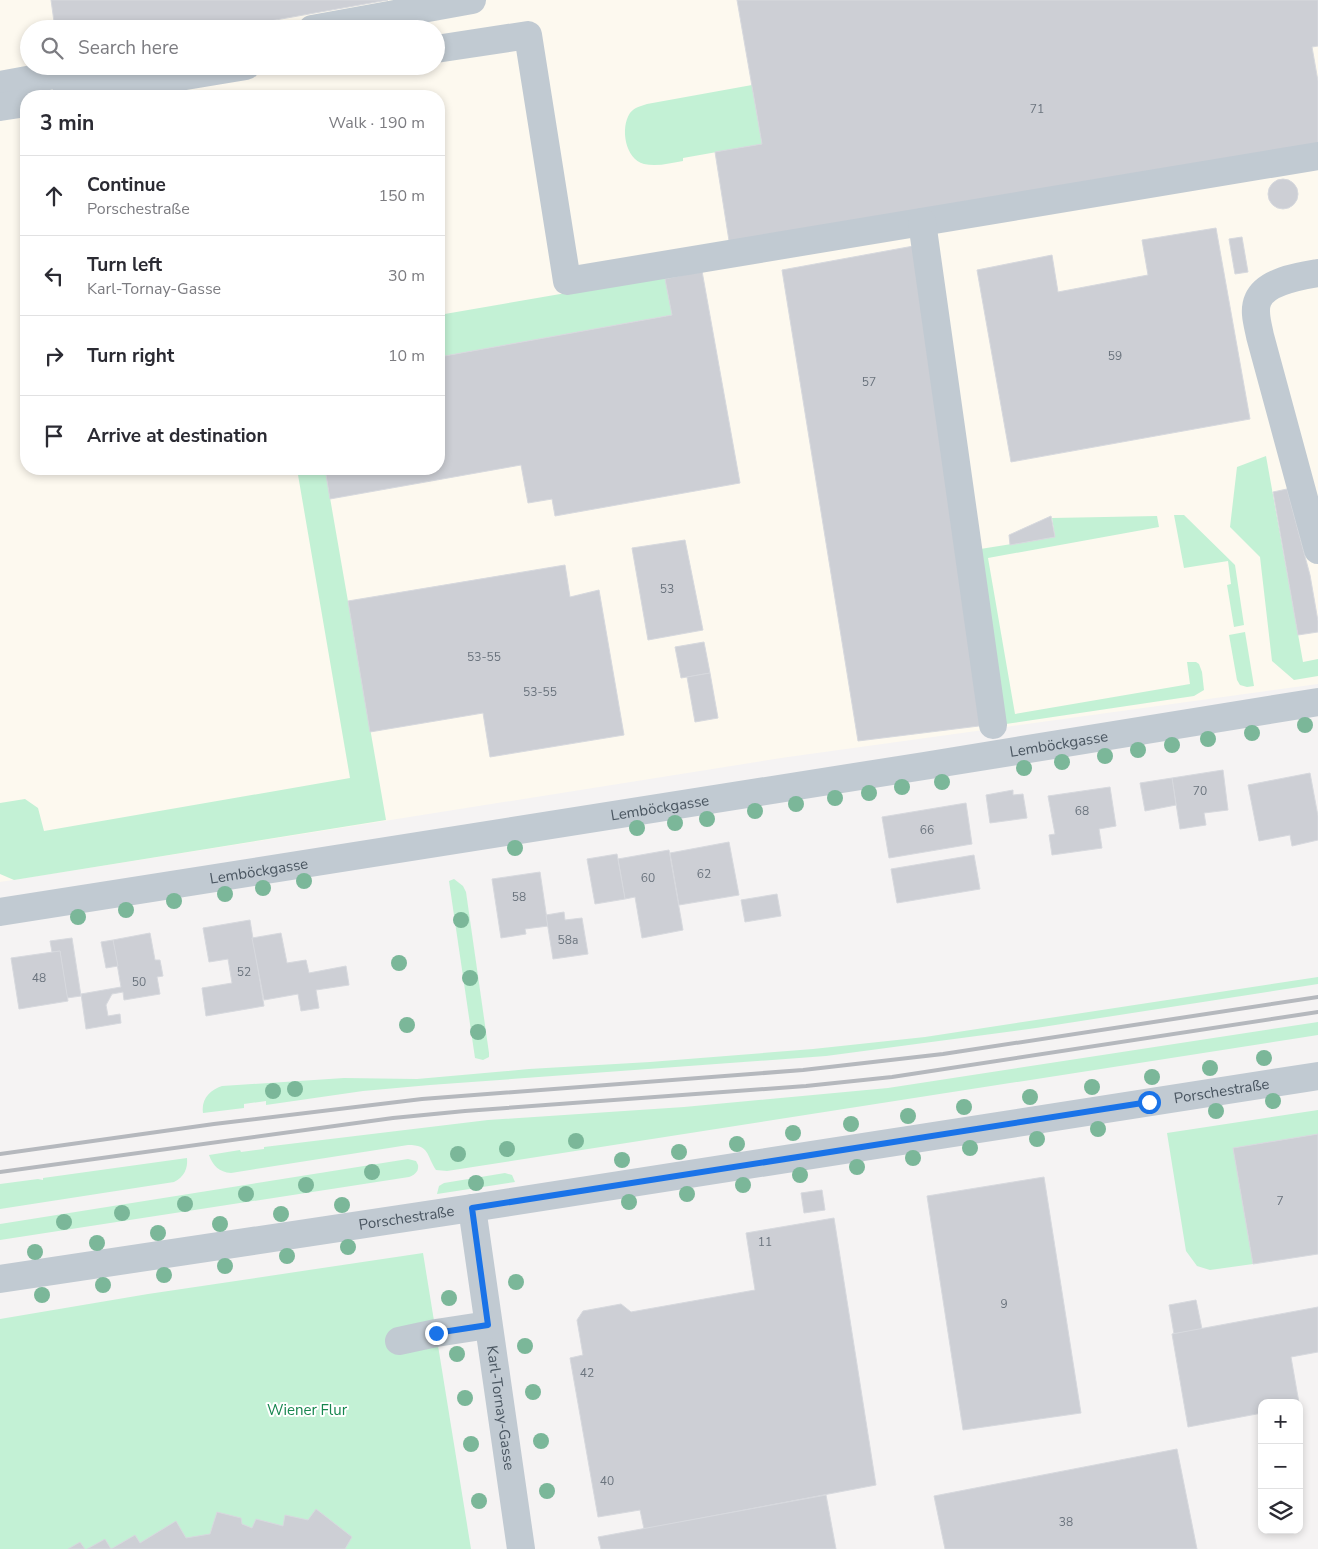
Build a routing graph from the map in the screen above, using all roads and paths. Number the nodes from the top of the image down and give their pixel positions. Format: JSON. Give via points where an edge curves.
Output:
{"nodes":[{"id":1,"x":472,"y":0,"type":"edge"},
{"id":2,"x":362,"y":20,"type":"edge"},
{"id":3,"x":445,"y":48,"type":"edge"},
{"id":4,"x":54,"y":75,"type":"edge"},
{"id":5,"x":192,"y":75,"type":"edge"},
{"id":6,"x":0,"y":85,"type":"edge"},
{"id":7,"x":101,"y":90,"type":"edge"},
{"id":8,"x":20,"y":104,"type":"edge"},
{"id":9,"x":0,"y":107,"type":"edge"},
{"id":10,"x":1318,"y":156,"type":"edge"},
{"id":11,"x":922,"y":222,"type":"junction"},
{"id":12,"x":1318,"y":273,"type":"edge"},
{"id":13,"x":1318,"y":550,"type":"edge"},
{"id":14,"x":1318,"y":702,"type":"edge"},
{"id":15,"x":993,"y":725,"type":"dead end"},
{"id":16,"x":0,"y":912,"type":"edge"},
{"id":17,"x":1318,"y":1076,"type":"edge"},
{"id":18,"x":472,"y":1208,"type":"junction"},
{"id":19,"x":0,"y":1279,"type":"edge"},
{"id":20,"x":488,"y":1325,"type":"junction"},
{"id":21,"x":399,"y":1341,"type":"dead end"},
{"id":22,"x":521,"y":1549,"type":"edge"}],
"edges":[{"from":1,"to":2,"type":"street"},
{"from":3,"to":11,"type":"street","via":[[528,35],[567,281]]},
{"from":4,"to":6,"type":"street"},
{"from":5,"to":7,"type":"street"},
{"from":8,"to":9,"type":"street"},
{"from":10,"to":11,"type":"street"},
{"from":11,"to":15,"type":"street"},
{"from":12,"to":13,"type":"street","via":[[1276,284],[1258,300],[1256,311]]},
{"from":14,"to":16,"type":"street","name":"Lemböckgasse"},
{"from":17,"to":18,"type":"street","name":"Porschestraße"},
{"from":18,"to":19,"type":"street","name":"Porschestraße"},
{"from":18,"to":20,"type":"street","name":"Karl-Tornay-Gasse"},
{"from":20,"to":21,"type":"street"},
{"from":20,"to":22,"type":"street","name":"Karl-Tornay-Gasse"}]}
